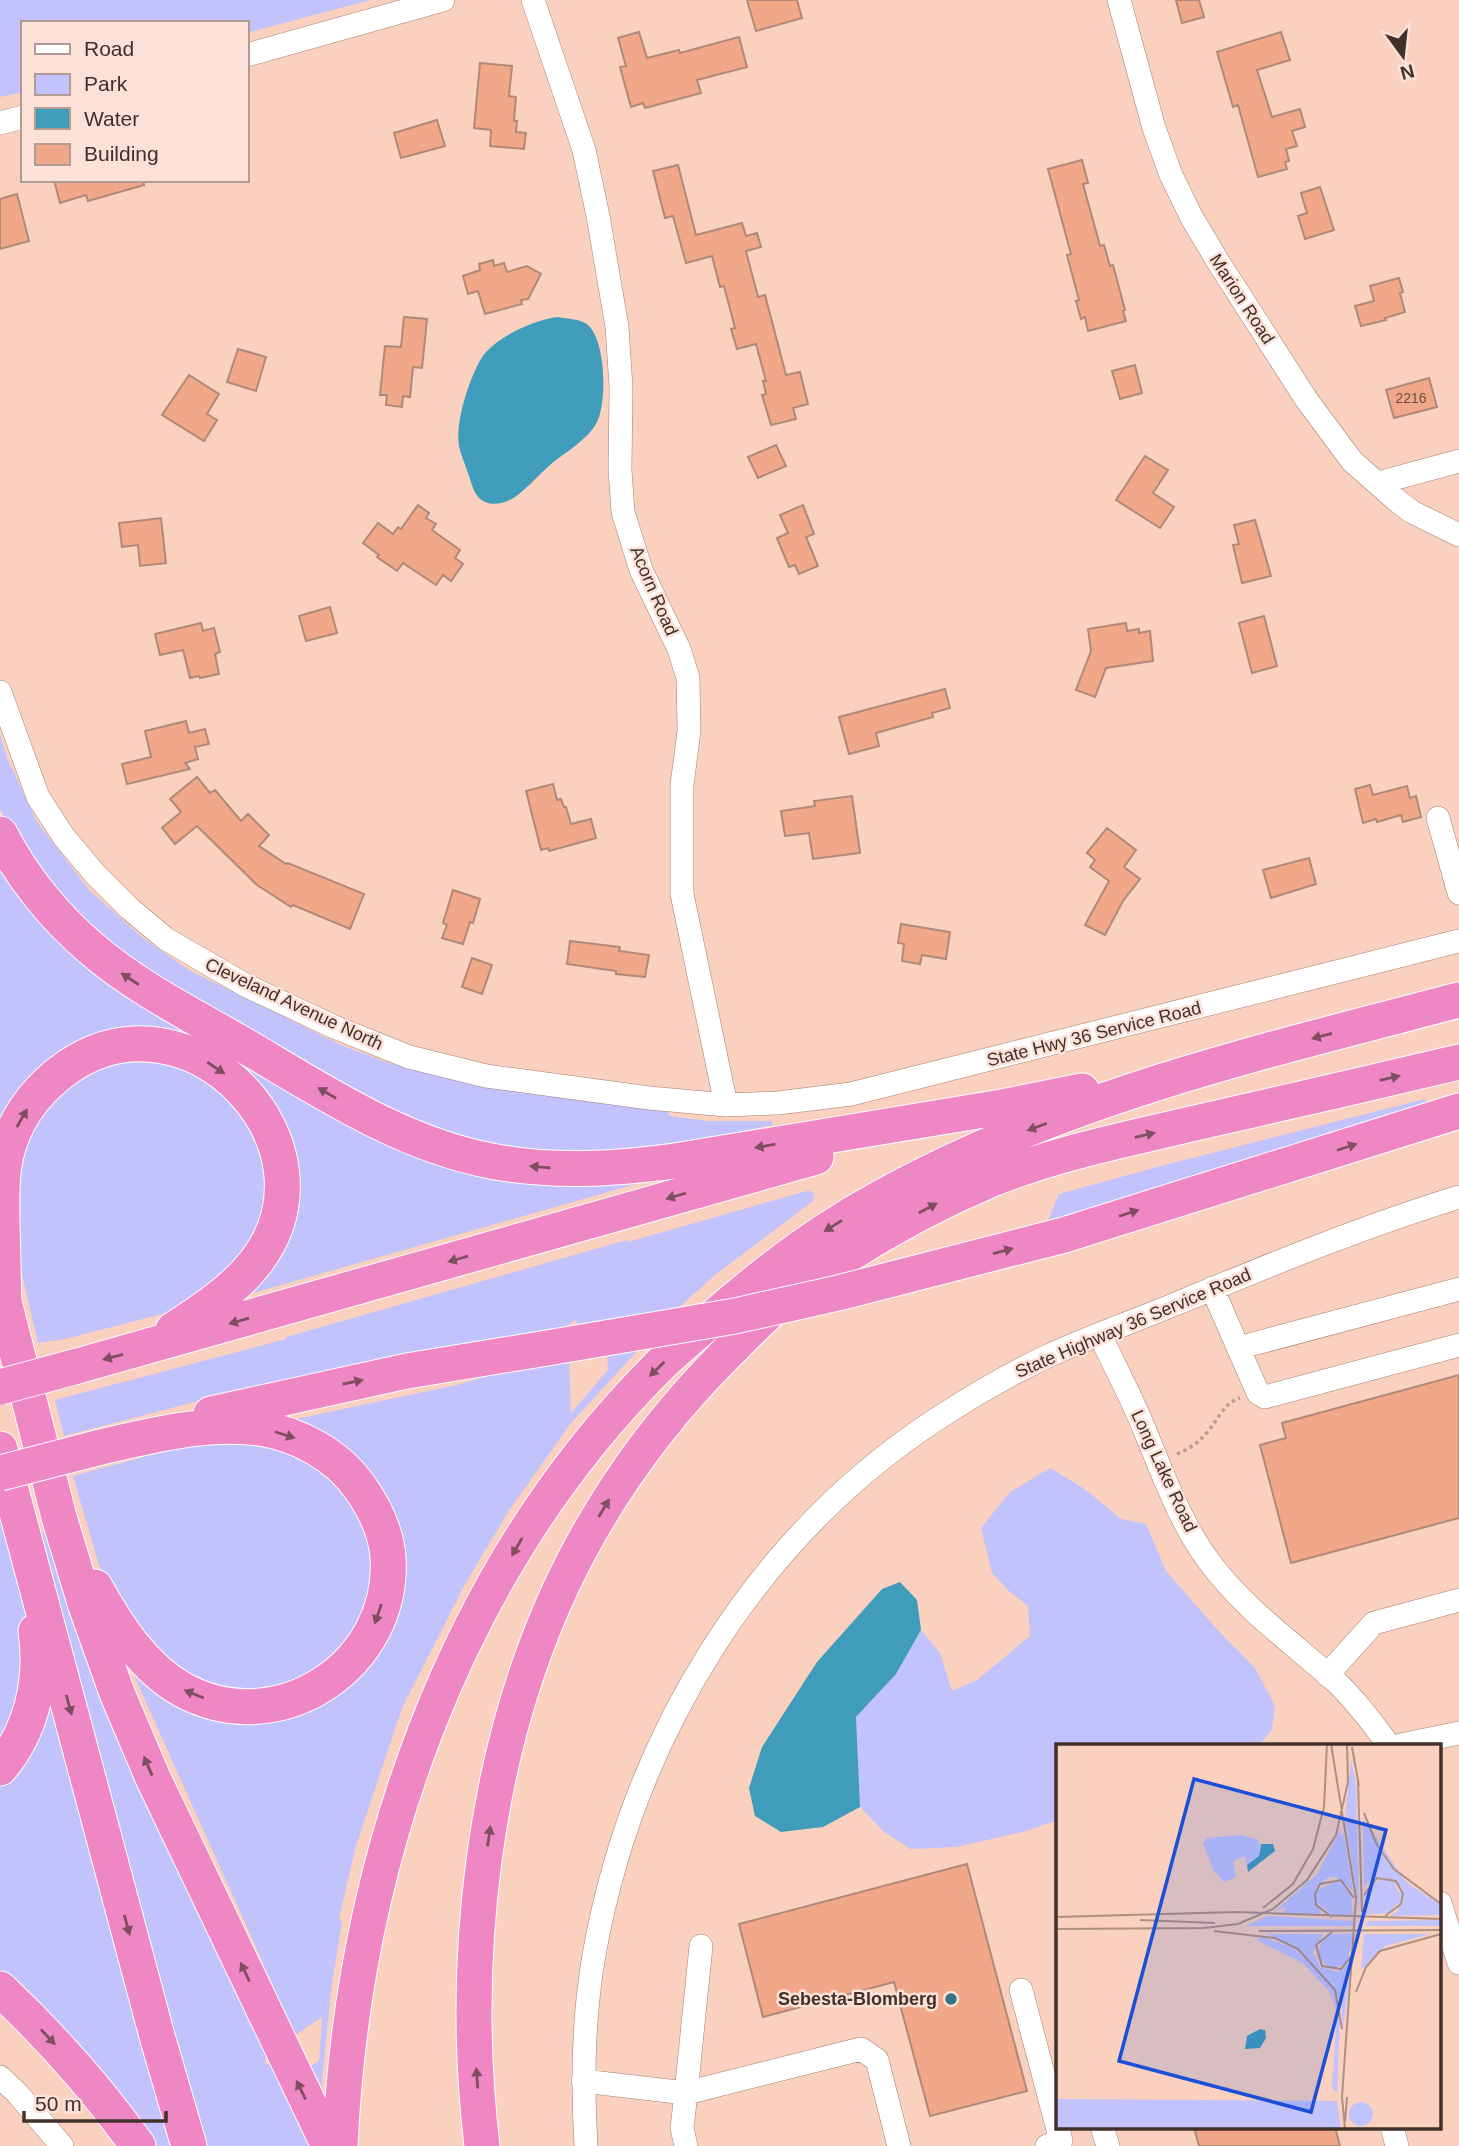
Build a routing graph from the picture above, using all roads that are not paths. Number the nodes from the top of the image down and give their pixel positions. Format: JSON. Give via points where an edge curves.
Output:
{"nodes":[{"id":1,"x":443,"y":0,"type":"edge"},
{"id":2,"x":533,"y":0,"type":"edge"},
{"id":3,"x":1119,"y":0,"type":"edge"},
{"id":4,"x":248,"y":55,"type":"edge"},
{"id":5,"x":21,"y":118,"type":"edge"},
{"id":6,"x":0,"y":123,"type":"edge"},
{"id":7,"x":1459,"y":461,"type":"edge"},
{"id":8,"x":1378,"y":483,"type":"junction"},
{"id":9,"x":1459,"y":535,"type":"edge"},
{"id":10,"x":0,"y":692,"type":"edge"},
{"id":11,"x":1438,"y":818,"type":"dead end"},
{"id":12,"x":0,"y":834,"type":"edge"},
{"id":13,"x":1459,"y":893,"type":"edge"},
{"id":14,"x":1459,"y":941,"type":"edge"},
{"id":15,"x":1459,"y":1000,"type":"edge"},
{"id":16,"x":1459,"y":1062,"type":"edge"},
{"id":17,"x":1217,"y":1064,"type":"junction"},
{"id":18,"x":726,"y":1105,"type":"junction"},
{"id":19,"x":1002,"y":1108,"type":"junction"},
{"id":20,"x":1459,"y":1111,"type":"edge"},
{"id":21,"x":1459,"y":1197,"type":"edge"},
{"id":22,"x":1212,"y":1288,"type":"junction"},
{"id":23,"x":1459,"y":1289,"type":"edge"},
{"id":24,"x":2,"y":1295,"type":"edge"},
{"id":25,"x":1100,"y":1335,"type":"junction"},
{"id":26,"x":1459,"y":1345,"type":"edge"},
{"id":27,"x":151,"y":1346,"type":"junction"},
{"id":28,"x":1238,"y":1348,"type":"junction"},
{"id":29,"x":0,"y":1387,"type":"edge"},
{"id":30,"x":97,"y":1448,"type":"junction"},
{"id":31,"x":0,"y":1449,"type":"edge"},
{"id":32,"x":0,"y":1473,"type":"edge"},
{"id":33,"x":59,"y":1517,"type":"junction"},
{"id":34,"x":20,"y":1521,"type":"junction"},
{"id":35,"x":1459,"y":1600,"type":"edge"},
{"id":36,"x":1327,"y":1675,"type":"junction"},
{"id":37,"x":1459,"y":1733,"type":"edge"},
{"id":38,"x":1388,"y":1744,"type":"edge"},
{"id":39,"x":1406,"y":1744,"type":"edge"},
{"id":40,"x":0,"y":1768,"type":"edge"},
{"id":41,"x":1442,"y":1909,"type":"edge"},
{"id":42,"x":701,"y":1945,"type":"dead end"},
{"id":43,"x":1459,"y":1963,"type":"edge"},
{"id":44,"x":0,"y":1989,"type":"edge"},
{"id":45,"x":1021,"y":1990,"type":"dead end"},
{"id":46,"x":0,"y":2077,"type":"edge"},
{"id":47,"x":583,"y":2081,"type":"junction"},
{"id":48,"x":686,"y":2093,"type":"junction"},
{"id":49,"x":1102,"y":2128,"type":"edge"},
{"id":50,"x":1392,"y":2128,"type":"edge"},
{"id":51,"x":1057,"y":2144,"type":"edge"},
{"id":52,"x":62,"y":2146,"type":"edge"},
{"id":53,"x":138,"y":2146,"type":"edge"},
{"id":54,"x":189,"y":2146,"type":"edge"},
{"id":55,"x":329,"y":2146,"type":"edge"},
{"id":56,"x":340,"y":2146,"type":"edge"},
{"id":57,"x":482,"y":2146,"type":"edge"},
{"id":58,"x":586,"y":2146,"type":"edge"},
{"id":59,"x":686,"y":2146,"type":"edge"},
{"id":60,"x":899,"y":2146,"type":"edge"},
{"id":61,"x":1108,"y":2146,"type":"edge"},
{"id":62,"x":1397,"y":2146,"type":"edge"}],
"edges":[{"from":1,"to":4,"type":"street"},
{"from":2,"to":18,"type":"street","name":"Acorn Road","via":[[584,150],[601,230],[617,327],[624,512],[641,570],[688,678],[682,894]]},
{"from":3,"to":8,"type":"street","name":"Marion Road","via":[[1154,128],[1192,218],[1306,399],[1352,461]]},
{"from":5,"to":6,"type":"street"},
{"from":7,"to":8,"type":"street"},
{"from":8,"to":9,"type":"street","name":"Marion Road","via":[[1412,512]]},
{"from":10,"to":18,"type":"street","name":"Cleveland Avenue North","via":[[38,797],[64,837],[129,908],[200,960],[332,1026],[409,1057],[485,1076]]},
{"from":11,"to":13,"type":"street"},
{"from":19,"to":12,"type":"highway","one_way":true,"via":[[630,1167],[537,1167],[445,1149],[356,1110],[126,977],[58,917]]},
{"from":14,"to":18,"type":"street","name":"State Hwy 36 Service Road","via":[[851,1094]]},
{"from":15,"to":17,"type":"highway","one_way":true},
{"from":57,"to":16,"type":"highway","one_way":true,"via":[[475,2053],[477,1934],[492,1815],[513,1718],[541,1634],[589,1533],[645,1447],[695,1385],[801,1285],[892,1227],[993,1179],[1079,1150]]},
{"from":17,"to":19,"type":"highway"},
{"from":17,"to":56,"type":"highway","one_way":true,"via":[[1001,1141],[876,1200],[760,1277],[655,1369],[608,1420],[535,1517],[495,1584],[454,1665],[414,1761],[362,1948],[345,2064]]},
{"from":19,"to":27,"type":"highway","one_way":true},
{"from":30,"to":20,"type":"highway","one_way":true,"bridge":true,"via":[[149,1430],[275,1399],[444,1364],[735,1316],[838,1293],[1064,1235]]},
{"from":21,"to":22,"type":"street","name":"State Highway 36 Service Road"},
{"from":22,"to":25,"type":"street","name":"State Highway 36 Service Road"},
{"from":22,"to":28,"type":"street"},
{"from":23,"to":28,"type":"street"},
{"from":24,"to":27,"type":"highway","one_way":true,"via":[[4,1163],[10,1139],[35,1096],[55,1076],[99,1051],[130,1044],[178,1048],[228,1076],[263,1117],[276,1146],[282,1195],[277,1219],[256,1262],[241,1279]]},
{"from":24,"to":33,"type":"highway"},
{"from":25,"to":36,"type":"street","name":"Long Lake Road","via":[[1171,1496],[1206,1558],[1235,1594]]},
{"from":25,"to":47,"type":"street","name":"State Highway 36 Service Road","via":[[993,1384],[879,1461],[794,1542],[722,1633],[663,1735],[620,1844],[593,1958]]},
{"from":26,"to":28,"type":"street","via":[[1265,1397],[1258,1392]]},
{"from":27,"to":29,"type":"highway","one_way":true,"bridge":true},
{"from":30,"to":32,"type":"highway","bridge":true},
{"from":30,"to":33,"type":"highway","one_way":true,"via":[[156,1434],[258,1428],[309,1444],[333,1459],[354,1478],[369,1501],[385,1545],[386,1585],[368,1639],[345,1669],[302,1696],[253,1707],[201,1698],[157,1671],[114,1621]]},
{"from":31,"to":34,"type":"highway"},
{"from":55,"to":33,"type":"highway","one_way":true,"via":[[153,1778],[117,1693]]},
{"from":34,"to":40,"type":"highway","via":[[38,1647],[37,1678],[24,1729],[14,1752]]},
{"from":34,"to":54,"type":"highway","one_way":true},
{"from":35,"to":36,"type":"street","via":[[1374,1623]]},
{"from":36,"to":38,"type":"street","name":"Long Lake Road"},
{"from":37,"to":39,"type":"street"},
{"from":41,"to":43,"type":"street"},
{"from":42,"to":48,"type":"street"},
{"from":44,"to":53,"type":"highway","one_way":true,"via":[[73,2063]]},
{"from":45,"to":51,"type":"street"},
{"from":46,"to":52,"type":"street"},
{"from":47,"to":48,"type":"street"},
{"from":47,"to":58,"type":"street","name":"State Highway 36 Service Road"},
{"from":48,"to":59,"type":"street","via":[[682,2128]]},
{"from":48,"to":60,"type":"street","via":[[861,2049],[877,2060]]},
{"from":49,"to":61,"type":"street"},
{"from":50,"to":62,"type":"street"}]}
